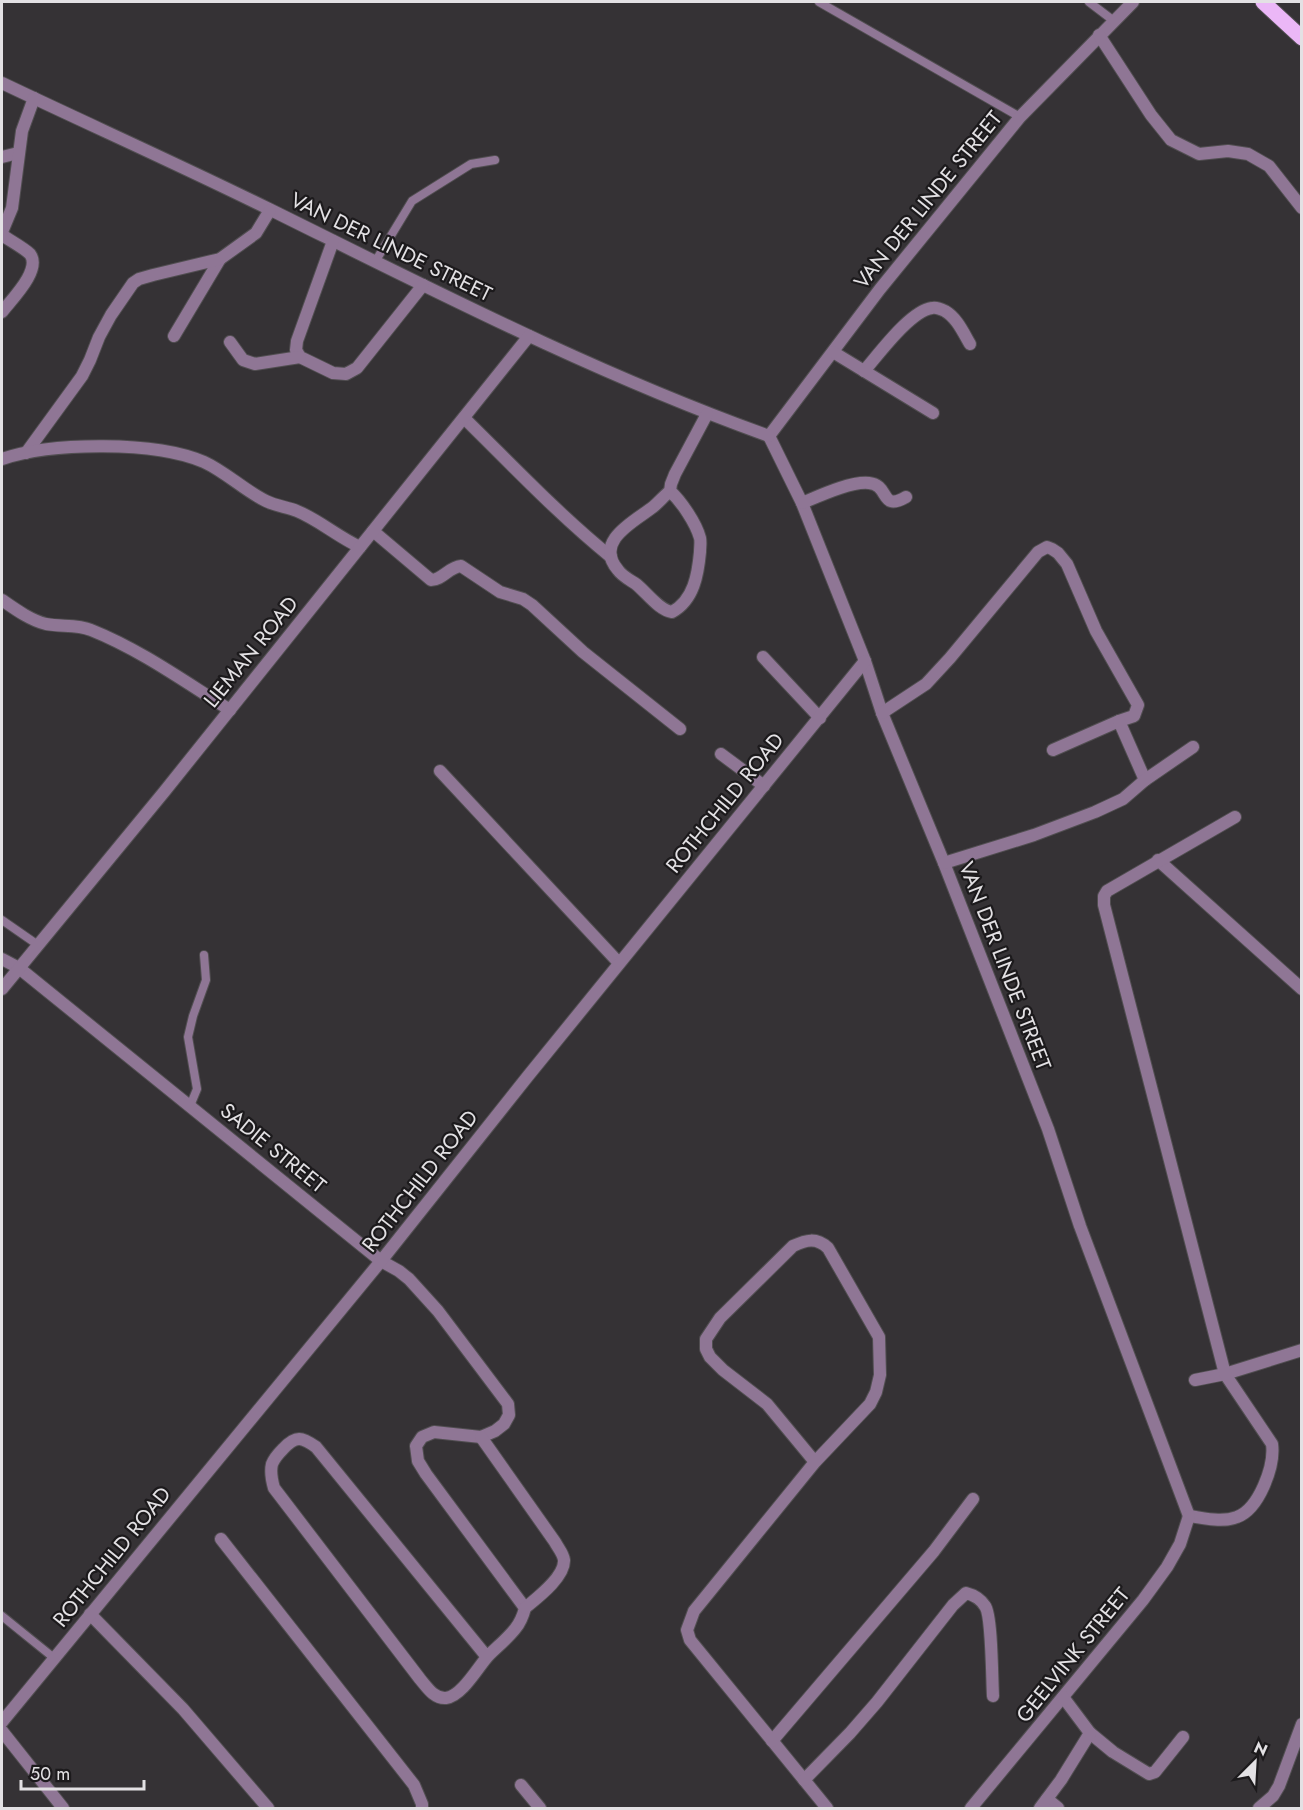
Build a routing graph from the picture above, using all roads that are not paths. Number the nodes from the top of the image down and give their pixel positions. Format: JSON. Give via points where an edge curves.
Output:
{"nodes":[{"id":1,"x":819,"y":2,"type":"edge"},
{"id":2,"x":1089,"y":2,"type":"edge"},
{"id":3,"x":1133,"y":2,"type":"edge"},
{"id":4,"x":1263,"y":2,"type":"edge"},
{"id":5,"x":1114,"y":21,"type":"junction"},
{"id":6,"x":1099,"y":35,"type":"junction"},
{"id":7,"x":1302,"y":38,"type":"edge"},
{"id":8,"x":2,"y":82,"type":"edge"},
{"id":9,"x":34,"y":98,"type":"junction"},
{"id":10,"x":1020,"y":117,"type":"junction"},
{"id":11,"x":18,"y":153,"type":"junction"},
{"id":12,"x":2,"y":157,"type":"edge"},
{"id":13,"x":495,"y":160,"type":"dead end"},
{"id":14,"x":1302,"y":208,"type":"edge"},
{"id":15,"x":270,"y":210,"type":"junction"},
{"id":16,"x":2,"y":233,"type":"edge"},
{"id":17,"x":333,"y":241,"type":"junction"},
{"id":18,"x":220,"y":259,"type":"junction"},
{"id":19,"x":375,"y":262,"type":"junction"},
{"id":20,"x":423,"y":285,"type":"junction"},
{"id":21,"x":2,"y":312,"type":"edge"},
{"id":22,"x":174,"y":336,"type":"dead end"},
{"id":23,"x":529,"y":336,"type":"junction"},
{"id":24,"x":230,"y":342,"type":"dead end"},
{"id":25,"x":970,"y":344,"type":"dead end"},
{"id":26,"x":833,"y":352,"type":"junction"},
{"id":27,"x":300,"y":357,"type":"junction"},
{"id":28,"x":864,"y":370,"type":"junction"},
{"id":29,"x":933,"y":413,"type":"dead end"},
{"id":30,"x":707,"y":414,"type":"junction"},
{"id":31,"x":464,"y":418,"type":"junction"},
{"id":32,"x":769,"y":436,"type":"junction"},
{"id":33,"x":26,"y":453,"type":"junction"},
{"id":34,"x":2,"y":459,"type":"edge"},
{"id":35,"x":670,"y":491,"type":"junction"},
{"id":36,"x":906,"y":497,"type":"dead end"},
{"id":37,"x":802,"y":503,"type":"junction"},
{"id":38,"x":373,"y":531,"type":"junction"},
{"id":39,"x":360,"y":548,"type":"junction"},
{"id":40,"x":611,"y":557,"type":"junction"},
{"id":41,"x":2,"y":600,"type":"edge"},
{"id":42,"x":763,"y":657,"type":"dead end"},
{"id":43,"x":866,"y":662,"type":"junction"},
{"id":44,"x":230,"y":710,"type":"junction"},
{"id":45,"x":882,"y":713,"type":"junction"},
{"id":46,"x":820,"y":718,"type":"junction"},
{"id":47,"x":1119,"y":721,"type":"junction"},
{"id":48,"x":680,"y":729,"type":"dead end"},
{"id":49,"x":1193,"y":747,"type":"dead end"},
{"id":50,"x":1053,"y":750,"type":"dead end"},
{"id":51,"x":721,"y":754,"type":"dead end"},
{"id":52,"x":440,"y":771,"type":"dead end"},
{"id":53,"x":1145,"y":780,"type":"junction"},
{"id":54,"x":764,"y":786,"type":"junction"},
{"id":55,"x":1235,"y":817,"type":"dead end"},
{"id":56,"x":1158,"y":860,"type":"junction"},
{"id":57,"x":944,"y":863,"type":"junction"},
{"id":58,"x":2,"y":920,"type":"edge"},
{"id":59,"x":38,"y":945,"type":"junction"},
{"id":60,"x":204,"y":955,"type":"dead end"},
{"id":61,"x":2,"y":959,"type":"edge"},
{"id":62,"x":619,"y":963,"type":"junction"},
{"id":63,"x":19,"y":968,"type":"junction"},
{"id":64,"x":2,"y":989,"type":"edge"},
{"id":65,"x":1302,"y":989,"type":"edge"},
{"id":66,"x":190,"y":1106,"type":"junction"},
{"id":67,"x":381,"y":1261,"type":"junction"},
{"id":68,"x":1302,"y":1350,"type":"edge"},
{"id":69,"x":1225,"y":1374,"type":"junction"},
{"id":70,"x":1195,"y":1380,"type":"dead end"},
{"id":71,"x":481,"y":1437,"type":"junction"},
{"id":72,"x":815,"y":1462,"type":"junction"},
{"id":73,"x":973,"y":1499,"type":"dead end"},
{"id":74,"x":1189,"y":1516,"type":"junction"},
{"id":75,"x":221,"y":1539,"type":"dead end"},
{"id":76,"x":525,"y":1608,"type":"junction"},
{"id":77,"x":90,"y":1614,"type":"junction"},
{"id":78,"x":2,"y":1616,"type":"edge"},
{"id":79,"x":487,"y":1657,"type":"junction"},
{"id":80,"x":54,"y":1658,"type":"junction"},
{"id":81,"x":993,"y":1696,"type":"dead end"},
{"id":82,"x":1063,"y":1697,"type":"junction"},
{"id":83,"x":2,"y":1722,"type":"edge"},
{"id":84,"x":1302,"y":1724,"type":"edge"},
{"id":85,"x":2,"y":1731,"type":"edge"},
{"id":86,"x":1090,"y":1733,"type":"junction"},
{"id":87,"x":1182,"y":1737,"type":"dead end"},
{"id":88,"x":772,"y":1741,"type":"junction"},
{"id":89,"x":804,"y":1780,"type":"junction"},
{"id":90,"x":521,"y":1785,"type":"dead end"},
{"id":91,"x":1043,"y":1804,"type":"edge"},
{"id":92,"x":63,"y":1809,"type":"edge"},
{"id":93,"x":268,"y":1809,"type":"edge"},
{"id":94,"x":422,"y":1809,"type":"edge"},
{"id":95,"x":540,"y":1809,"type":"edge"},
{"id":96,"x":827,"y":1809,"type":"edge"},
{"id":97,"x":971,"y":1809,"type":"edge"},
{"id":98,"x":1058,"y":1809,"type":"edge"},
{"id":99,"x":1259,"y":1809,"type":"edge"}],
"edges":[{"from":1,"to":10,"type":"lane"},
{"from":2,"to":5,"type":"lane"},
{"from":3,"to":5,"type":"street","name":"VAN DER LINDE STREET"},
{"from":4,"to":7,"type":"main road"},
{"from":5,"to":6,"type":"street","name":"VAN DER LINDE STREET"},
{"from":6,"to":10,"type":"street","name":"VAN DER LINDE STREET"},
{"from":6,"to":14,"type":"street","via":[[1172,140],[1199,154],[1248,154],[1269,166]]},
{"from":8,"to":9,"type":"street","name":"VAN DER LINDE STREET"},
{"from":9,"to":11,"type":"street"},
{"from":9,"to":15,"type":"street","name":"VAN DER LINDE STREET"},
{"from":10,"to":26,"type":"street","name":"VAN DER LINDE STREET"},
{"from":11,"to":12,"type":"street"},
{"from":11,"to":16,"type":"street","via":[[12,208]]},
{"from":13,"to":19,"type":"lane","via":[[471,164],[412,201]]},
{"from":15,"to":17,"type":"street","name":"VAN DER LINDE STREET"},
{"from":15,"to":18,"type":"street","via":[[256,233]]},
{"from":16,"to":21,"type":"street","via":[[30,254],[33,261],[29,277]]},
{"from":17,"to":19,"type":"street","name":"VAN DER LINDE STREET"},
{"from":17,"to":27,"type":"street","via":[[297,341]]},
{"from":18,"to":22,"type":"street"},
{"from":18,"to":33,"type":"street","via":[[133,283],[111,315],[82,376]]},
{"from":19,"to":20,"type":"street","name":"VAN DER LINDE STREET"},
{"from":20,"to":23,"type":"street","name":"VAN DER LINDE STREET"},
{"from":20,"to":27,"type":"street","via":[[357,368],[346,374],[333,373]]},
{"from":23,"to":30,"type":"street","name":"VAN DER LINDE STREET"},
{"from":23,"to":31,"type":"street","name":"LIEMAN ROAD"},
{"from":24,"to":27,"type":"street","via":[[243,360],[255,364]]},
{"from":25,"to":28,"type":"street","via":[[953,317],[933,307],[901,329]]},
{"from":26,"to":28,"type":"street"},
{"from":26,"to":32,"type":"street","name":"VAN DER LINDE STREET"},
{"from":28,"to":29,"type":"street"},
{"from":30,"to":32,"type":"street","name":"VAN DER LINDE STREET"},
{"from":30,"to":35,"type":"street"},
{"from":31,"to":38,"type":"street","name":"LIEMAN ROAD"},
{"from":31,"to":40,"type":"street"},
{"from":32,"to":37,"type":"street","name":"VAN DER LINDE STREET"},
{"from":33,"to":34,"type":"street"},
{"from":33,"to":39,"type":"street","via":[[84,446],[170,451],[206,463],[268,502],[297,511]]},
{"from":35,"to":40,"type":"street","via":[[618,533],[611,546]]},
{"from":35,"to":40,"type":"street","via":[[701,539],[694,587],[682,606],[668,612],[659,606],[618,570]]},
{"from":36,"to":37,"type":"street","via":[[891,503],[877,485],[869,483]]},
{"from":37,"to":43,"type":"street","name":"VAN DER LINDE STREET"},
{"from":38,"to":39,"type":"street","name":"LIEMAN ROAD"},
{"from":38,"to":48,"type":"street","via":[[431,580],[461,566],[500,592],[523,599]]},
{"from":39,"to":44,"type":"street","name":"LIEMAN ROAD"},
{"from":41,"to":44,"type":"street","via":[[44,623],[89,628],[139,652]]},
{"from":42,"to":46,"type":"street"},
{"from":43,"to":45,"type":"street","name":"VAN DER LINDE STREET"},
{"from":43,"to":46,"type":"street","name":"ROTHCHILD ROAD"},
{"from":44,"to":59,"type":"street","name":"LIEMAN ROAD"},
{"from":45,"to":47,"type":"street","via":[[926,684],[1038,552],[1047,547],[1067,564],[1096,631],[1138,705],[1134,716]]},
{"from":45,"to":57,"type":"street","name":"VAN DER LINDE STREET"},
{"from":46,"to":54,"type":"street","name":"ROTHCHILD ROAD"},
{"from":47,"to":50,"type":"street"},
{"from":47,"to":53,"type":"street"},
{"from":49,"to":53,"type":"street"},
{"from":51,"to":54,"type":"street"},
{"from":52,"to":62,"type":"street"},
{"from":53,"to":57,"type":"street","via":[[1123,799],[1095,812],[1034,836]]},
{"from":54,"to":62,"type":"street","name":"ROTHCHILD ROAD"},
{"from":55,"to":56,"type":"street"},
{"from":56,"to":65,"type":"street"},
{"from":56,"to":69,"type":"street","via":[[1107,891],[1104,905]]},
{"from":57,"to":74,"type":"street","name":"VAN DER LINDE STREET","via":[[1048,1130]]},
{"from":58,"to":59,"type":"lane"},
{"from":59,"to":63,"type":"street","name":"LIEMAN ROAD"},
{"from":60,"to":66,"type":"lane","via":[[206,980],[188,1037],[197,1089]]},
{"from":61,"to":63,"type":"street","name":"SADIE STREET"},
{"from":62,"to":67,"type":"street","name":"ROTHCHILD ROAD"},
{"from":63,"to":64,"type":"street","name":"LIEMAN ROAD"},
{"from":63,"to":66,"type":"street","name":"SADIE STREET"},
{"from":66,"to":67,"type":"street","name":"SADIE STREET"},
{"from":67,"to":71,"type":"street","name":"SADIE STREET","via":[[409,1279],[438,1311],[508,1404],[504,1424]]},
{"from":67,"to":77,"type":"street","name":"ROTHCHILD ROAD"},
{"from":68,"to":69,"type":"street"},
{"from":69,"to":70,"type":"street"},
{"from":69,"to":74,"type":"street","via":[[1272,1444],[1274,1455],[1258,1497],[1246,1511],[1218,1520]]},
{"from":71,"to":76,"type":"street","via":[[555,1542],[564,1561],[558,1576]]},
{"from":71,"to":76,"type":"street","via":[[434,1432],[418,1441],[418,1461]]},
{"from":72,"to":72,"type":"street","via":[[767,1404],[710,1357],[705,1339],[744,1294],[793,1246],[805,1240],[815,1240],[828,1248],[879,1337],[880,1356],[880,1375],[870,1404]]},
{"from":72,"to":88,"type":"street","via":[[694,1611],[687,1630],[690,1640]]},
{"from":73,"to":88,"type":"street","via":[[934,1551]]},
{"from":74,"to":82,"type":"street","name":"GEELVINK STREET","via":[[1167,1567]]},
{"from":75,"to":94,"type":"street","via":[[414,1785]]},
{"from":76,"to":79,"type":"street","via":[[515,1630]]},
{"from":77,"to":80,"type":"street","name":"ROTHCHILD ROAD"},
{"from":77,"to":93,"type":"street","via":[[183,1709]]},
{"from":78,"to":80,"type":"lane"},
{"from":79,"to":79,"type":"street","via":[[448,1698],[435,1696],[274,1488],[272,1465],[290,1441],[306,1440],[316,1447]]},
{"from":80,"to":83,"type":"street","name":"ROTHCHILD ROAD"},
{"from":81,"to":89,"type":"street","via":[[987,1607],[966,1593],[877,1702]]},
{"from":82,"to":86,"type":"street"},
{"from":82,"to":97,"type":"street","name":"GEELVINK STREET"},
{"from":84,"to":99,"type":"street","via":[[1279,1786]]},
{"from":85,"to":92,"type":"street"},
{"from":86,"to":87,"type":"street","via":[[1149,1774],[1155,1772]]},
{"from":86,"to":91,"type":"street"},
{"from":88,"to":89,"type":"street"},
{"from":89,"to":96,"type":"street"},
{"from":90,"to":95,"type":"street"},
{"from":91,"to":98,"type":"street"}]}
